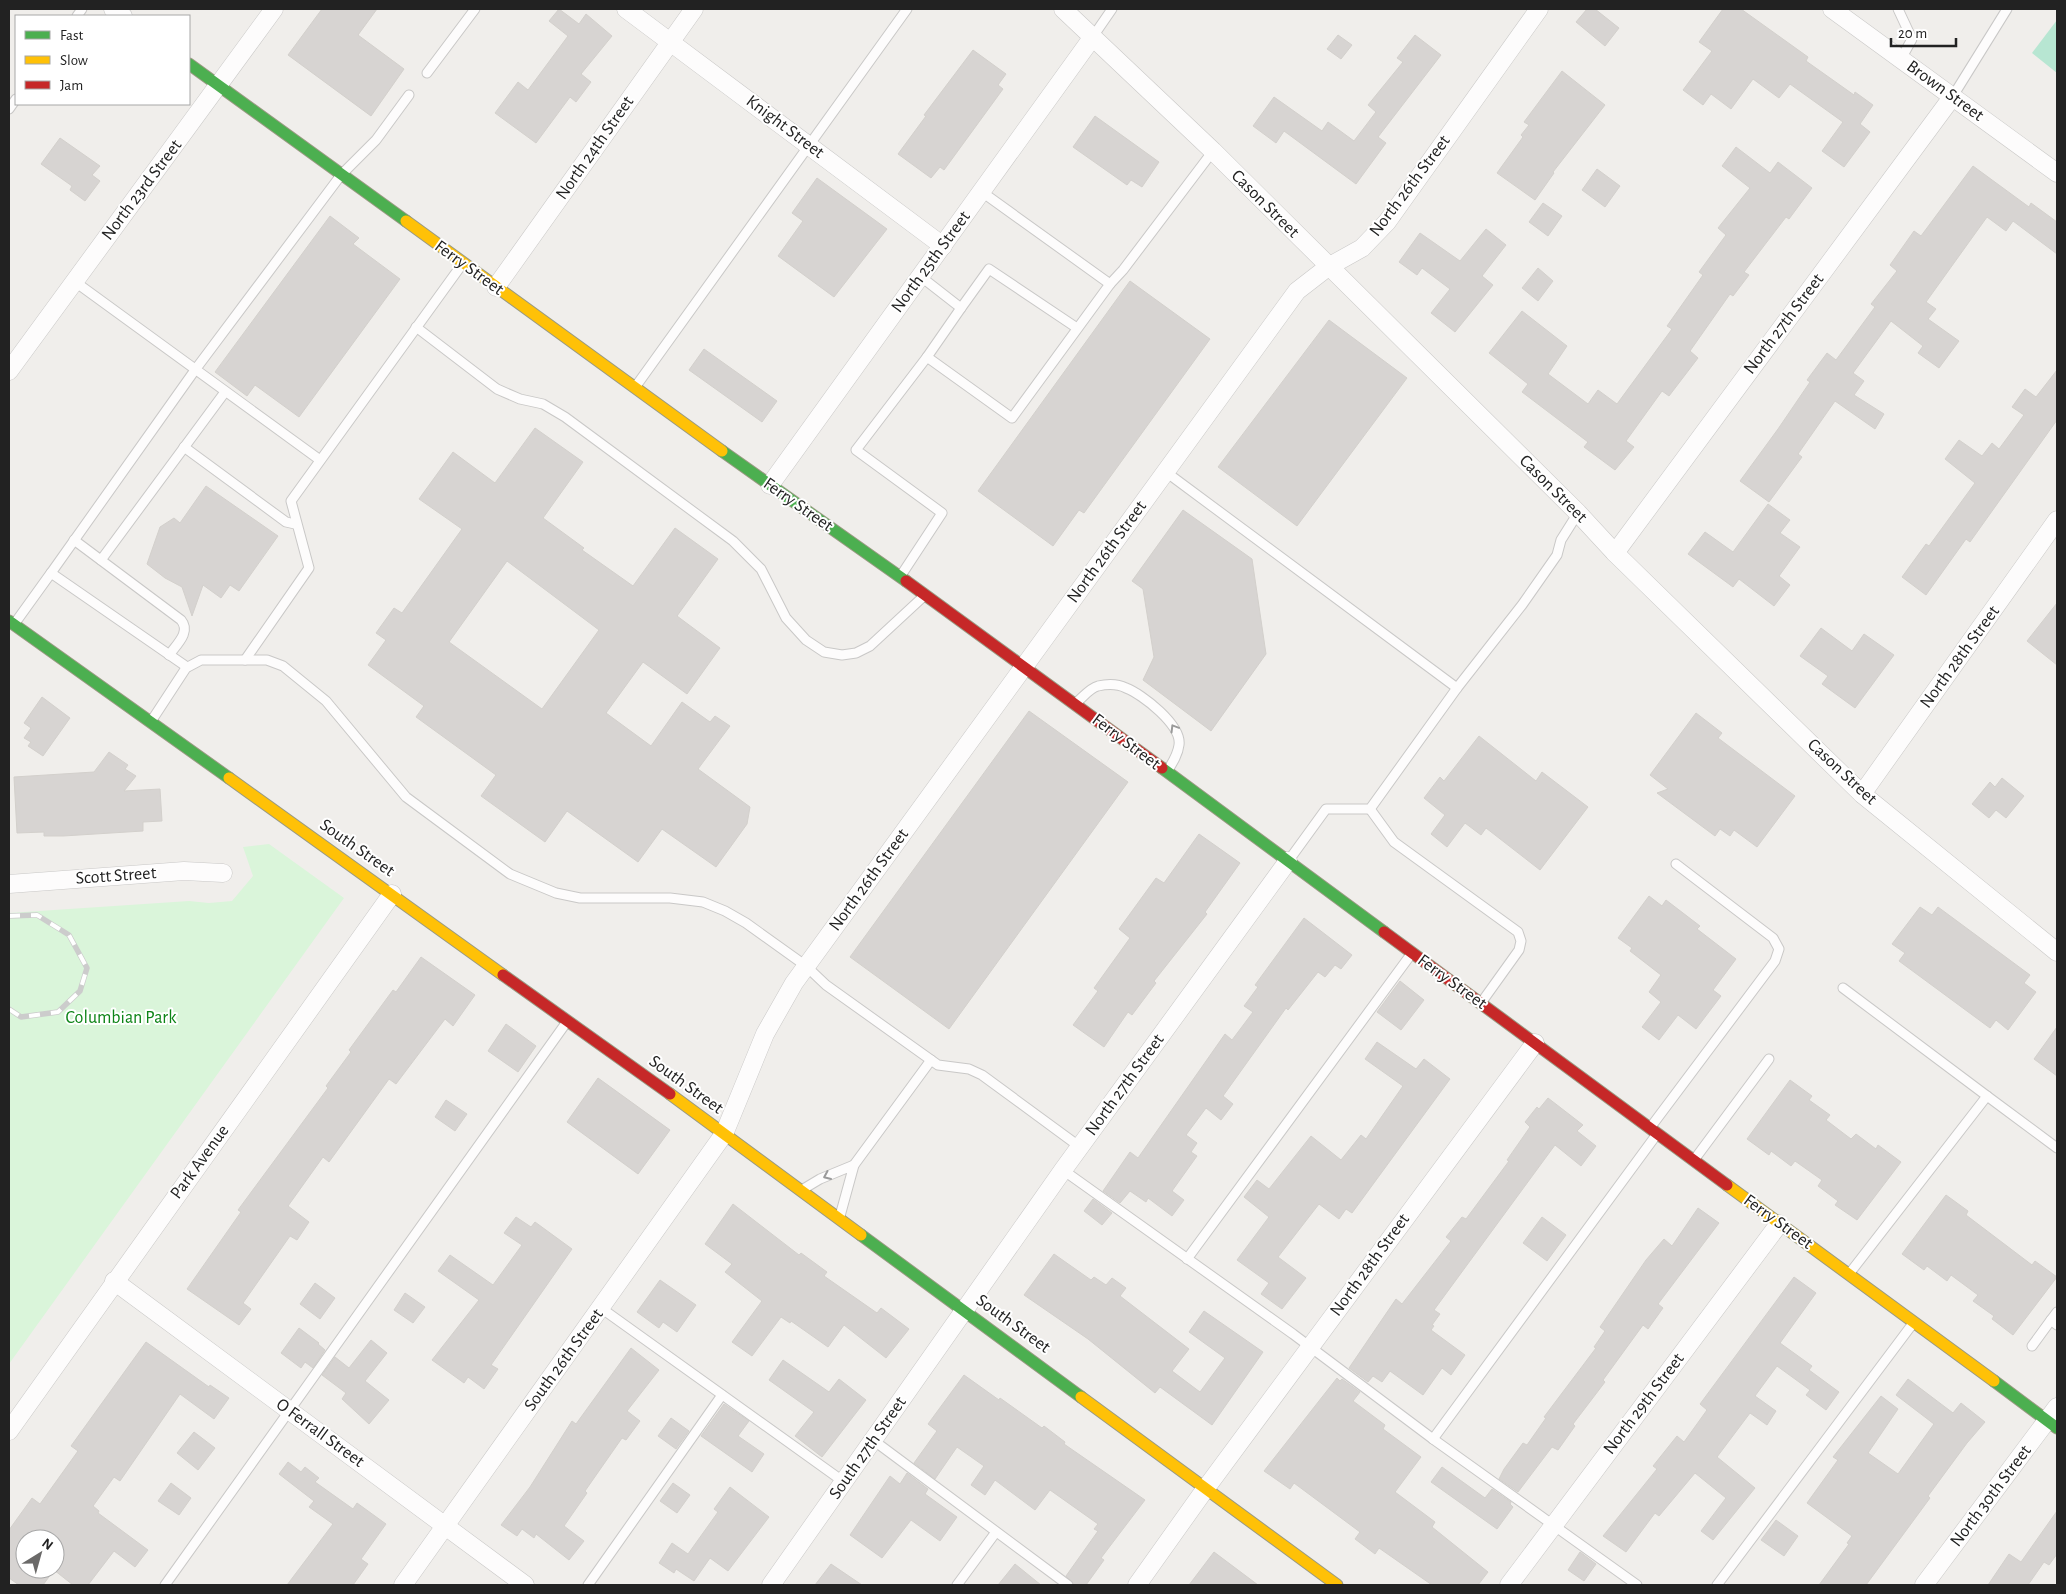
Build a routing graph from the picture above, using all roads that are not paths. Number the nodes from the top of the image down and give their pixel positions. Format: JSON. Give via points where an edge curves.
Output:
{"nodes":[{"id":1,"x":274,"y":9,"type":"edge"},
{"id":2,"x":475,"y":9,"type":"edge"},
{"id":3,"x":626,"y":9,"type":"edge"},
{"id":4,"x":694,"y":9,"type":"edge"},
{"id":5,"x":907,"y":9,"type":"edge"},
{"id":6,"x":1063,"y":9,"type":"edge"},
{"id":7,"x":1112,"y":9,"type":"edge"},
{"id":8,"x":1539,"y":9,"type":"edge"},
{"id":9,"x":1832,"y":9,"type":"edge"},
{"id":10,"x":1898,"y":9,"type":"edge"},
{"id":11,"x":2007,"y":9,"type":"edge"},
{"id":12,"x":1092,"y":38,"type":"junction"},
{"id":13,"x":670,"y":41,"type":"junction"},
{"id":14,"x":1901,"y":59,"type":"junction"},
{"id":15,"x":190,"y":65,"type":"edge"},
{"id":16,"x":427,"y":73,"type":"dead end"},
{"id":17,"x":219,"y":86,"type":"junction"},
{"id":18,"x":409,"y":95,"type":"dead end"},
{"id":19,"x":1953,"y":96,"type":"junction"},
{"id":20,"x":809,"y":146,"type":"junction"},
{"id":21,"x":1213,"y":151,"type":"junction"},
{"id":22,"x":2057,"y":173,"type":"edge"},
{"id":23,"x":341,"y":175,"type":"junction"},
{"id":24,"x":982,"y":192,"type":"junction"},
{"id":25,"x":943,"y":246,"type":"junction"},
{"id":26,"x":463,"y":263,"type":"junction"},
{"id":27,"x":1328,"y":267,"type":"junction"},
{"id":28,"x":920,"y":276,"type":"junction"},
{"id":29,"x":74,"y":281,"type":"junction"},
{"id":30,"x":1110,"y":284,"type":"junction"},
{"id":31,"x":496,"y":287,"type":"junction"},
{"id":32,"x":961,"y":308,"type":"junction"},
{"id":33,"x":416,"y":327,"type":"junction"},
{"id":34,"x":1077,"y":328,"type":"junction"},
{"id":35,"x":927,"y":357,"type":"junction"},
{"id":36,"x":9,"y":370,"type":"edge"},
{"id":37,"x":195,"y":370,"type":"junction"},
{"id":38,"x":634,"y":388,"type":"junction"},
{"id":39,"x":225,"y":392,"type":"junction"},
{"id":40,"x":184,"y":447,"type":"junction"},
{"id":41,"x":320,"y":460,"type":"junction"},
{"id":42,"x":1166,"y":472,"type":"junction"},
{"id":43,"x":770,"y":485,"type":"junction"},
{"id":44,"x":1578,"y":513,"type":"junction"},
{"id":45,"x":2057,"y":520,"type":"edge"},
{"id":46,"x":295,"y":524,"type":"junction"},
{"id":47,"x":74,"y":540,"type":"junction"},
{"id":48,"x":1615,"y":552,"type":"junction"},
{"id":49,"x":101,"y":560,"type":"junction"},
{"id":50,"x":51,"y":573,"type":"junction"},
{"id":51,"x":900,"y":577,"type":"junction"},
{"id":52,"x":925,"y":595,"type":"junction"},
{"id":53,"x":11,"y":623,"type":"edge"},
{"id":54,"x":169,"y":655,"type":"junction"},
{"id":55,"x":246,"y":660,"type":"junction"},
{"id":56,"x":1024,"y":666,"type":"junction"},
{"id":57,"x":187,"y":667,"type":"junction"},
{"id":58,"x":1457,"y":688,"type":"junction"},
{"id":59,"x":1075,"y":704,"type":"junction"},
{"id":60,"x":150,"y":722,"type":"junction"},
{"id":61,"x":1166,"y":772,"type":"junction"},
{"id":62,"x":1862,"y":794,"type":"junction"},
{"id":63,"x":1370,"y":809,"type":"junction"},
{"id":64,"x":1288,"y":861,"type":"junction"},
{"id":65,"x":1676,"y":864,"type":"dead end"},
{"id":66,"x":224,"y":873,"type":"dead end"},
{"id":67,"x":9,"y":884,"type":"edge"},
{"id":68,"x":392,"y":894,"type":"junction"},
{"id":69,"x":2057,"y":952,"type":"edge"},
{"id":70,"x":1412,"y":953,"type":"junction"},
{"id":71,"x":806,"y":966,"type":"junction"},
{"id":72,"x":1843,"y":988,"type":"dead end"},
{"id":73,"x":1481,"y":1003,"type":"junction"},
{"id":74,"x":568,"y":1021,"type":"junction"},
{"id":75,"x":1534,"y":1043,"type":"junction"},
{"id":76,"x":1769,"y":1059,"type":"dead end"},
{"id":77,"x":931,"y":1060,"type":"junction"},
{"id":78,"x":1987,"y":1096,"type":"junction"},
{"id":79,"x":1653,"y":1131,"type":"junction"},
{"id":80,"x":724,"y":1134,"type":"junction"},
{"id":81,"x":1080,"y":1147,"type":"junction"},
{"id":82,"x":2057,"y":1148,"type":"edge"},
{"id":83,"x":1693,"y":1160,"type":"junction"},
{"id":84,"x":854,"y":1165,"type":"junction"},
{"id":85,"x":1063,"y":1170,"type":"junction"},
{"id":86,"x":801,"y":1190,"type":"junction"},
{"id":87,"x":840,"y":1219,"type":"junction"},
{"id":88,"x":1779,"y":1224,"type":"junction"},
{"id":89,"x":1188,"y":1259,"type":"junction"},
{"id":90,"x":1849,"y":1274,"type":"junction"},
{"id":91,"x":114,"y":1281,"type":"junction"},
{"id":92,"x":601,"y":1308,"type":"junction"},
{"id":93,"x":965,"y":1310,"type":"junction"},
{"id":94,"x":2057,"y":1312,"type":"edge"},
{"id":95,"x":1914,"y":1322,"type":"junction"},
{"id":96,"x":2054,"y":1322,"type":"edge"},
{"id":97,"x":2032,"y":1346,"type":"dead end"},
{"id":98,"x":1310,"y":1347,"type":"junction"},
{"id":99,"x":722,"y":1395,"type":"junction"},
{"id":100,"x":288,"y":1409,"type":"junction"},
{"id":101,"x":2054,"y":1418,"type":"edge"},
{"id":102,"x":9,"y":1431,"type":"edge"},
{"id":103,"x":1433,"y":1439,"type":"junction"},
{"id":104,"x":873,"y":1440,"type":"junction"},
{"id":105,"x":844,"y":1482,"type":"junction"},
{"id":106,"x":1206,"y":1488,"type":"junction"},
{"id":107,"x":1554,"y":1524,"type":"junction"},
{"id":108,"x":445,"y":1525,"type":"junction"},
{"id":109,"x":996,"y":1532,"type":"junction"},
{"id":110,"x":165,"y":1585,"type":"edge"},
{"id":111,"x":403,"y":1585,"type":"edge"},
{"id":112,"x":525,"y":1585,"type":"edge"},
{"id":113,"x":588,"y":1585,"type":"edge"},
{"id":114,"x":771,"y":1585,"type":"edge"},
{"id":115,"x":957,"y":1585,"type":"edge"},
{"id":116,"x":1068,"y":1585,"type":"edge"},
{"id":117,"x":1137,"y":1585,"type":"edge"},
{"id":118,"x":1337,"y":1585,"type":"edge"},
{"id":119,"x":1509,"y":1585,"type":"edge"},
{"id":120,"x":1637,"y":1585,"type":"edge"},
{"id":121,"x":1717,"y":1585,"type":"edge"},
{"id":122,"x":1924,"y":1585,"type":"edge"}],
"edges":[{"from":1,"to":17,"type":"street","name":"North 23rd Street"},
{"from":2,"to":16,"type":"lane"},
{"from":3,"to":13,"type":"street","name":"Knight Street"},
{"from":4,"to":13,"type":"street","name":"North 24th Street"},
{"from":5,"to":20,"type":"lane"},
{"from":6,"to":12,"type":"street","name":"Cason Street"},
{"from":7,"to":12,"type":"lane"},
{"from":8,"to":27,"type":"street","name":"North 26th Street","via":[[1387,222],[1362,248]]},
{"from":9,"to":14,"type":"street","name":"Brown Street"},
{"from":10,"to":14,"type":"lane","via":[[1912,40]]},
{"from":11,"to":19,"type":"lane"},
{"from":12,"to":21,"type":"street","name":"Cason Street"},
{"from":12,"to":24,"type":"street","name":"North 25th Street"},
{"from":13,"to":20,"type":"street","name":"Knight Street"},
{"from":13,"to":31,"type":"street","name":"North 24th Street"},
{"from":14,"to":19,"type":"street","name":"Brown Street"},
{"from":15,"to":17,"type":"street","name":"Ferry Street"},
{"from":17,"to":23,"type":"street","name":"Ferry Street"},
{"from":17,"to":29,"type":"street","name":"North 23rd Street"},
{"from":18,"to":23,"type":"lane","via":[[376,140]]},
{"from":19,"to":22,"type":"street","name":"Brown Street"},
{"from":19,"to":48,"type":"street","name":"North 27th Street"},
{"from":20,"to":25,"type":"street","name":"Knight Street"},
{"from":20,"to":38,"type":"lane"},
{"from":21,"to":27,"type":"street","name":"Cason Street"},
{"from":21,"to":30,"type":"lane"},
{"from":23,"to":26,"type":"street","name":"Ferry Street"},
{"from":23,"to":37,"type":"lane"},
{"from":24,"to":25,"type":"street","name":"North 25th Street"},
{"from":24,"to":30,"type":"lane"},
{"from":25,"to":28,"type":"street","name":"North 25th Street"},
{"from":26,"to":31,"type":"street","name":"Ferry Street"},
{"from":26,"to":33,"type":"lane"},
{"from":27,"to":42,"type":"street","name":"North 26th Street","via":[[1297,291]]},
{"from":27,"to":44,"type":"street","name":"Cason Street"},
{"from":28,"to":32,"type":"lane"},
{"from":28,"to":43,"type":"street","name":"North 25th Street"},
{"from":29,"to":36,"type":"street","name":"North 23rd Street"},
{"from":29,"to":37,"type":"lane"},
{"from":30,"to":34,"type":"lane"},
{"from":31,"to":38,"type":"street","name":"Ferry Street"},
{"from":32,"to":34,"type":"lane","via":[[989,269]]},
{"from":32,"to":35,"type":"lane"},
{"from":33,"to":41,"type":"lane"},
{"from":33,"to":52,"type":"lane","via":[[497,389],[543,404],[565,418],[733,541],[761,569],[786,618],[806,640],[824,652],[842,655],[870,646]]},
{"from":34,"to":35,"type":"lane","via":[[1012,418]]},
{"from":35,"to":51,"type":"lane","via":[[856,450],[942,513]]},
{"from":37,"to":39,"type":"lane"},
{"from":37,"to":47,"type":"lane"},
{"from":38,"to":43,"type":"street","name":"Ferry Street"},
{"from":39,"to":40,"type":"lane"},
{"from":39,"to":41,"type":"lane"},
{"from":40,"to":46,"type":"lane","via":[[286,522]]},
{"from":40,"to":49,"type":"lane"},
{"from":41,"to":46,"type":"lane","via":[[291,500]]},
{"from":42,"to":56,"type":"street","name":"North 26th Street"},
{"from":42,"to":58,"type":"lane"},
{"from":43,"to":51,"type":"street","name":"Ferry Street"},
{"from":44,"to":48,"type":"street","name":"Cason Street"},
{"from":44,"to":58,"type":"lane","via":[[1561,540],[1557,555]]},
{"from":45,"to":62,"type":"street","name":"North 28th Street"},
{"from":46,"to":55,"type":"lane","via":[[309,568]]},
{"from":47,"to":49,"type":"lane"},
{"from":47,"to":50,"type":"lane"},
{"from":48,"to":62,"type":"street","name":"Cason Street"},
{"from":49,"to":54,"type":"lane","via":[[185,625],[185,632]]},
{"from":50,"to":53,"type":"lane"},
{"from":50,"to":54,"type":"lane"},
{"from":51,"to":52,"type":"street","name":"Ferry Street"},
{"from":52,"to":56,"type":"street","name":"Ferry Street"},
{"from":53,"to":60,"type":"street","name":"South Street"},
{"from":54,"to":57,"type":"lane"},
{"from":55,"to":57,"type":"lane","via":[[200,660]]},
{"from":55,"to":71,"type":"lane","via":[[266,660],[283,666],[326,701],[406,797],[510,874],[556,893],[580,898],[670,898],[702,902],[725,910]]},
{"from":56,"to":59,"type":"street","name":"Ferry Street"},
{"from":56,"to":71,"type":"street","name":"North 26th Street"},
{"from":57,"to":60,"type":"lane"},
{"from":58,"to":63,"type":"lane"},
{"from":59,"to":61,"type":"street","name":"Ferry Street"},
{"from":61,"to":59,"type":"lane","one_way":true,"via":[[1180,744],[1171,722],[1160,712],[1126,688],[1114,685],[1093,688]]},
{"from":60,"to":68,"type":"street","name":"South Street"},
{"from":61,"to":64,"type":"street","name":"Ferry Street"},
{"from":62,"to":69,"type":"street","name":"Cason Street"},
{"from":63,"to":64,"type":"lane","via":[[1326,809]]},
{"from":63,"to":73,"type":"lane","via":[[1394,842],[1518,932],[1519,950]]},
{"from":64,"to":70,"type":"street","name":"Ferry Street"},
{"from":64,"to":81,"type":"street","name":"North 27th Street"},
{"from":65,"to":79,"type":"lane","via":[[1773,938],[1778,949],[1775,960]]},
{"from":66,"to":67,"type":"street","name":"Scott Street","via":[[184,871]]},
{"from":68,"to":74,"type":"street","name":"South Street"},
{"from":68,"to":91,"type":"street","name":"Park Avenue"},
{"from":70,"to":73,"type":"street","name":"Ferry Street"},
{"from":70,"to":89,"type":"lane"},
{"from":71,"to":77,"type":"lane","via":[[826,985]]},
{"from":71,"to":80,"type":"street","name":"North 26th Street","via":[[765,1034]]},
{"from":72,"to":78,"type":"lane"},
{"from":73,"to":75,"type":"street","name":"Ferry Street"},
{"from":74,"to":80,"type":"street","name":"South Street"},
{"from":74,"to":100,"type":"lane"},
{"from":75,"to":79,"type":"street","name":"Ferry Street"},
{"from":75,"to":98,"type":"street","name":"North 28th Street"},
{"from":76,"to":83,"type":"lane"},
{"from":77,"to":81,"type":"lane","via":[[938,1065],[969,1069],[982,1075]]},
{"from":77,"to":84,"type":"lane"},
{"from":78,"to":82,"type":"lane"},
{"from":78,"to":90,"type":"lane"},
{"from":79,"to":83,"type":"street","name":"Ferry Street"},
{"from":79,"to":103,"type":"lane"},
{"from":80,"to":86,"type":"street","name":"South Street"},
{"from":80,"to":92,"type":"street","name":"South 26th Street"},
{"from":81,"to":85,"type":"street","name":"North 27th Street"},
{"from":83,"to":88,"type":"street","name":"Ferry Street"},
{"from":84,"to":86,"type":"lane","one_way":true},
{"from":84,"to":87,"type":"lane"},
{"from":85,"to":89,"type":"lane"},
{"from":85,"to":93,"type":"street","name":"North 27th Street"},
{"from":86,"to":87,"type":"street","name":"South Street"},
{"from":87,"to":93,"type":"street","name":"South Street"},
{"from":88,"to":90,"type":"street","name":"Ferry Street"},
{"from":88,"to":107,"type":"street","name":"North 29th Street"},
{"from":89,"to":98,"type":"lane"},
{"from":90,"to":95,"type":"street","name":"Ferry Street"},
{"from":91,"to":100,"type":"street","name":"O Ferrall Street"},
{"from":91,"to":102,"type":"street","name":"Park Avenue"},
{"from":92,"to":99,"type":"lane"},
{"from":92,"to":108,"type":"street","name":"South 26th Street"},
{"from":93,"to":104,"type":"street","name":"South 27th Street"},
{"from":93,"to":106,"type":"street","name":"South Street"},
{"from":94,"to":96,"type":"lane"},
{"from":95,"to":101,"type":"street","name":"Ferry Street"},
{"from":95,"to":121,"type":"lane"},
{"from":96,"to":97,"type":"lane"},
{"from":98,"to":103,"type":"lane"},
{"from":98,"to":106,"type":"street","name":"North 28th Street"},
{"from":99,"to":105,"type":"lane"},
{"from":99,"to":113,"type":"lane"},
{"from":100,"to":108,"type":"street","name":"O Ferrall Street"},
{"from":100,"to":110,"type":"lane"},
{"from":101,"to":122,"type":"street","name":"North 30th Street"},
{"from":103,"to":107,"type":"lane"},
{"from":104,"to":105,"type":"street","name":"South 27th Street"},
{"from":104,"to":109,"type":"lane"},
{"from":105,"to":114,"type":"street","name":"South 27th Street"},
{"from":106,"to":117,"type":"street","name":"North 28th Street"},
{"from":106,"to":118,"type":"street","name":"South Street"},
{"from":107,"to":119,"type":"street","name":"North 29th Street"},
{"from":107,"to":120,"type":"lane"},
{"from":108,"to":111,"type":"street","name":"South 26th Street"},
{"from":108,"to":112,"type":"street","name":"O Ferrall Street"},
{"from":109,"to":115,"type":"lane"},
{"from":109,"to":116,"type":"lane"}]}
